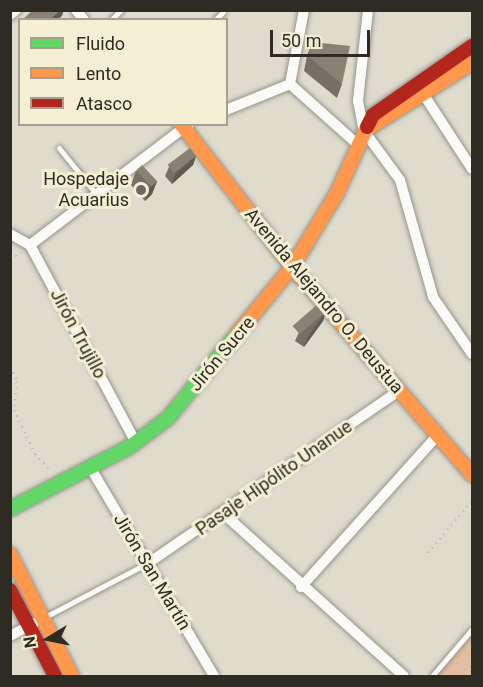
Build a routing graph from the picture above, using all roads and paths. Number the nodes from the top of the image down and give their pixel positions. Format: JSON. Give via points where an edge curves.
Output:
{"nodes":[{"id":1,"x":16,"y":10,"type":"edge"},
{"id":2,"x":304,"y":10,"type":"edge"},
{"id":3,"x":368,"y":10,"type":"edge"},
{"id":4,"x":10,"y":15,"type":"edge"},
{"id":5,"x":472,"y":46,"type":"edge"},
{"id":6,"x":472,"y":63,"type":"edge"},
{"id":7,"x":290,"y":84,"type":"junction"},
{"id":8,"x":424,"y":94,"type":"junction"},
{"id":9,"x":228,"y":109,"type":"edge"},
{"id":10,"x":183,"y":126,"type":"edge"},
{"id":11,"x":185,"y":126,"type":"edge"},
{"id":12,"x":364,"y":131,"type":"junction"},
{"id":13,"x":357,"y":144,"type":"junction"},
{"id":14,"x":59,"y":148,"type":"dead end"},
{"id":15,"x":472,"y":170,"type":"edge"},
{"id":16,"x":97,"y":195,"type":"junction"},
{"id":17,"x":10,"y":234,"type":"edge"},
{"id":18,"x":30,"y":245,"type":"junction"},
{"id":19,"x":292,"y":267,"type":"junction"},
{"id":20,"x":472,"y":354,"type":"edge"},
{"id":21,"x":10,"y":367,"type":"edge"},
{"id":22,"x":399,"y":391,"type":"junction"},
{"id":23,"x":438,"y":435,"type":"junction"},
{"id":24,"x":136,"y":443,"type":"junction"},
{"id":25,"x":90,"y":467,"type":"junction"},
{"id":26,"x":472,"y":475,"type":"edge"},
{"id":27,"x":57,"y":484,"type":"junction"},
{"id":28,"x":472,"y":501,"type":"edge"},
{"id":29,"x":10,"y":509,"type":"edge"},
{"id":30,"x":224,"y":514,"type":"junction"},
{"id":31,"x":428,"y":552,"type":"dead end"},
{"id":32,"x":10,"y":554,"type":"edge"},
{"id":33,"x":147,"y":564,"type":"junction"},
{"id":34,"x":301,"y":587,"type":"junction"},
{"id":35,"x":10,"y":590,"type":"edge"},
{"id":36,"x":42,"y":619,"type":"junction"},
{"id":37,"x":28,"y":627,"type":"junction"},
{"id":38,"x":472,"y":628,"type":"edge"},
{"id":39,"x":10,"y":636,"type":"edge"},
{"id":40,"x":472,"y":654,"type":"edge"},
{"id":41,"x":468,"y":659,"type":"junction"},
{"id":42,"x":472,"y":662,"type":"edge"},
{"id":43,"x":472,"y":671,"type":"edge"},
{"id":44,"x":55,"y":676,"type":"edge"},
{"id":45,"x":72,"y":676,"type":"edge"},
{"id":46,"x":214,"y":676,"type":"edge"},
{"id":47,"x":404,"y":676,"type":"edge"},
{"id":48,"x":432,"y":676,"type":"edge"},
{"id":49,"x":462,"y":676,"type":"edge"}],
"edges":[{"from":1,"to":4,"type":"street"},
{"from":2,"to":7,"type":"street"},
{"from":3,"to":12,"type":"street","via":[[358,101]]},
{"from":5,"to":12,"type":"street","name":"Jirón Sucre","via":[[385,103]]},
{"from":6,"to":8,"type":"street"},
{"from":7,"to":9,"type":"street"},
{"from":7,"to":13,"type":"street"},
{"from":8,"to":12,"type":"street"},
{"from":8,"to":15,"type":"street"},
{"from":10,"to":16,"type":"street"},
{"from":11,"to":19,"type":"street","name":"Avenida Alejandro O. Deustua"},
{"from":12,"to":13,"type":"street","name":"Jirón Sucre"},
{"from":12,"to":20,"type":"street","via":[[400,180],[434,297]]},
{"from":13,"to":19,"type":"street","name":"Jirón Sucre","via":[[337,193]]},
{"from":14,"to":16,"type":"lane"},
{"from":16,"to":18,"type":"street"},
{"from":17,"to":18,"type":"street"},
{"from":18,"to":24,"type":"street","name":"Jirón Trujillo"},
{"from":19,"to":22,"type":"street","name":"Avenida Alejandro O. Deustua"},
{"from":19,"to":24,"type":"street","name":"Jirón Sucre","via":[[168,418]]},
{"from":21,"to":27,"type":"path","via":[[19,396],[14,410]]},
{"from":22,"to":23,"type":"street","name":"Avenida Alejandro O. Deustua"},
{"from":22,"to":30,"type":"street","name":"Pasaje Hipólito Unanue"},
{"from":23,"to":26,"type":"street","name":"Avenida Alejandro O. Deustua"},
{"from":23,"to":34,"type":"street"},
{"from":24,"to":25,"type":"street","name":"Jirón Sucre"},
{"from":25,"to":27,"type":"street","name":"Jirón Sucre"},
{"from":25,"to":33,"type":"street","name":"Jirón San Martín"},
{"from":27,"to":29,"type":"street","name":"Jirón Sucre"},
{"from":28,"to":31,"type":"path"},
{"from":30,"to":33,"type":"street","name":"Pasaje Hipólito Unanue"},
{"from":30,"to":34,"type":"street"},
{"from":32,"to":36,"type":"street"},
{"from":33,"to":36,"type":"lane"},
{"from":33,"to":46,"type":"street","name":"Jirón San Martín"},
{"from":34,"to":47,"type":"street"},
{"from":35,"to":37,"type":"street"},
{"from":36,"to":37,"type":"street"},
{"from":36,"to":45,"type":"street"},
{"from":37,"to":39,"type":"street"},
{"from":37,"to":44,"type":"street"},
{"from":38,"to":48,"type":"lane"},
{"from":40,"to":41,"type":"path"},
{"from":41,"to":42,"type":"path"},
{"from":41,"to":49,"type":"path"},
{"from":43,"to":49,"type":"path"}]}
